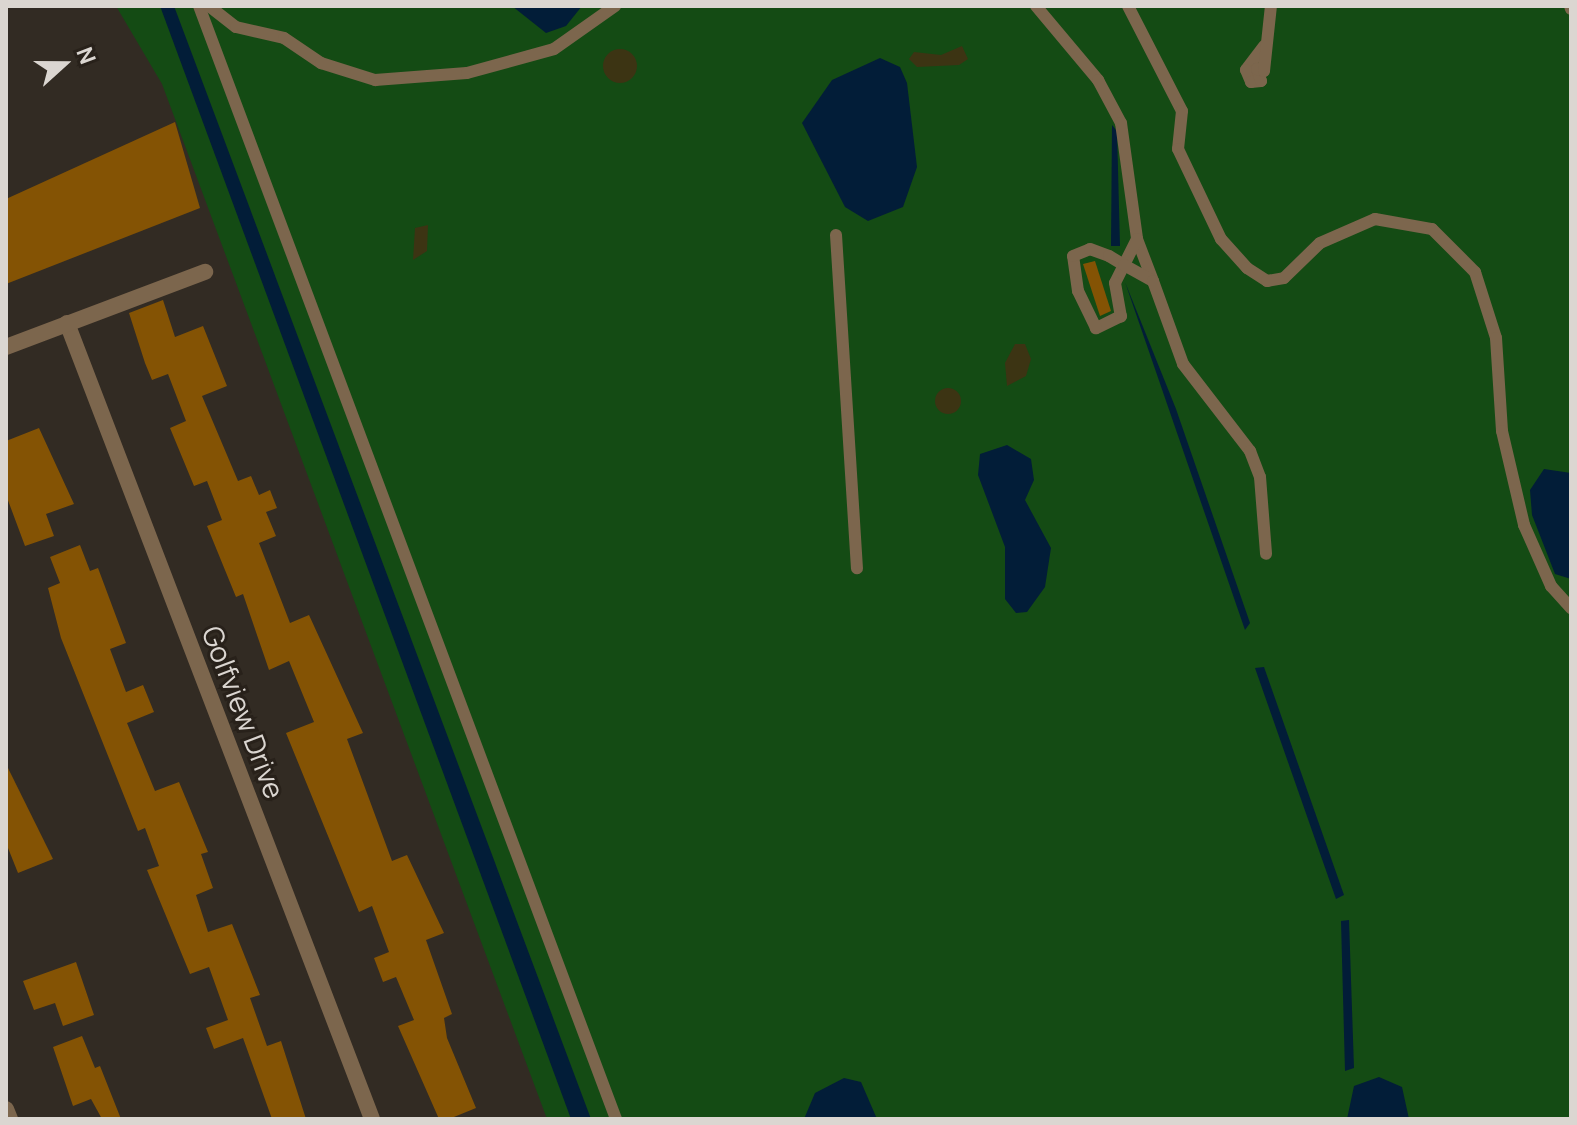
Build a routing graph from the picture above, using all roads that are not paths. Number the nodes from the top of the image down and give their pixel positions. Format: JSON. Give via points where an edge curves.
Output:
{"nodes":[{"id":1,"x":199,"y":6,"type":"edge"},
{"id":2,"x":209,"y":6,"type":"edge"},
{"id":3,"x":615,"y":6,"type":"edge"},
{"id":4,"x":1036,"y":6,"type":"edge"},
{"id":5,"x":1128,"y":6,"type":"edge"},
{"id":6,"x":1271,"y":6,"type":"edge"},
{"id":7,"x":1264,"y":46,"type":"dead end"},
{"id":8,"x":836,"y":235,"type":"dead end"},
{"id":9,"x":1137,"y":239,"type":"junction"},
{"id":10,"x":1124,"y":265,"type":"junction"},
{"id":11,"x":205,"y":272,"type":"dead end"},
{"id":12,"x":1153,"y":281,"type":"junction"},
{"id":13,"x":67,"y":323,"type":"junction"},
{"id":14,"x":6,"y":347,"type":"edge"},
{"id":15,"x":1266,"y":554,"type":"dead end"},
{"id":16,"x":857,"y":568,"type":"dead end"},
{"id":17,"x":1571,"y":608,"type":"edge"},
{"id":18,"x":6,"y":1109,"type":"edge"},
{"id":19,"x":10,"y":1119,"type":"edge"},
{"id":20,"x":372,"y":1119,"type":"edge"},
{"id":21,"x":616,"y":1119,"type":"edge"}],
"edges":[{"from":1,"to":21,"type":"lane"},
{"from":2,"to":3,"type":"lane","via":[[236,27],[284,38],[321,63],[375,80],[467,73],[554,49]]},
{"from":4,"to":9,"type":"lane","via":[[1098,80],[1121,123]]},
{"from":5,"to":17,"type":"lane","via":[[1182,111],[1178,149],[1221,239],[1247,268],[1267,281],[1284,278],[1320,243],[1375,219],[1432,229],[1475,272],[1496,338],[1502,431],[1524,525],[1551,586]]},
{"from":6,"to":7,"type":"lane"},
{"from":8,"to":16,"type":"lane"},
{"from":9,"to":10,"type":"lane"},
{"from":9,"to":12,"type":"lane"},
{"from":10,"to":10,"type":"lane","via":[[1115,283],[1121,316],[1096,328],[1078,291],[1073,256],[1090,249]]},
{"from":10,"to":12,"type":"lane"},
{"from":11,"to":13,"type":"street"},
{"from":12,"to":15,"type":"lane","via":[[1183,364],[1250,451],[1260,477]]},
{"from":13,"to":14,"type":"street"},
{"from":13,"to":20,"type":"street","name":"Golfview Drive"},
{"from":18,"to":19,"type":"street"}]}
